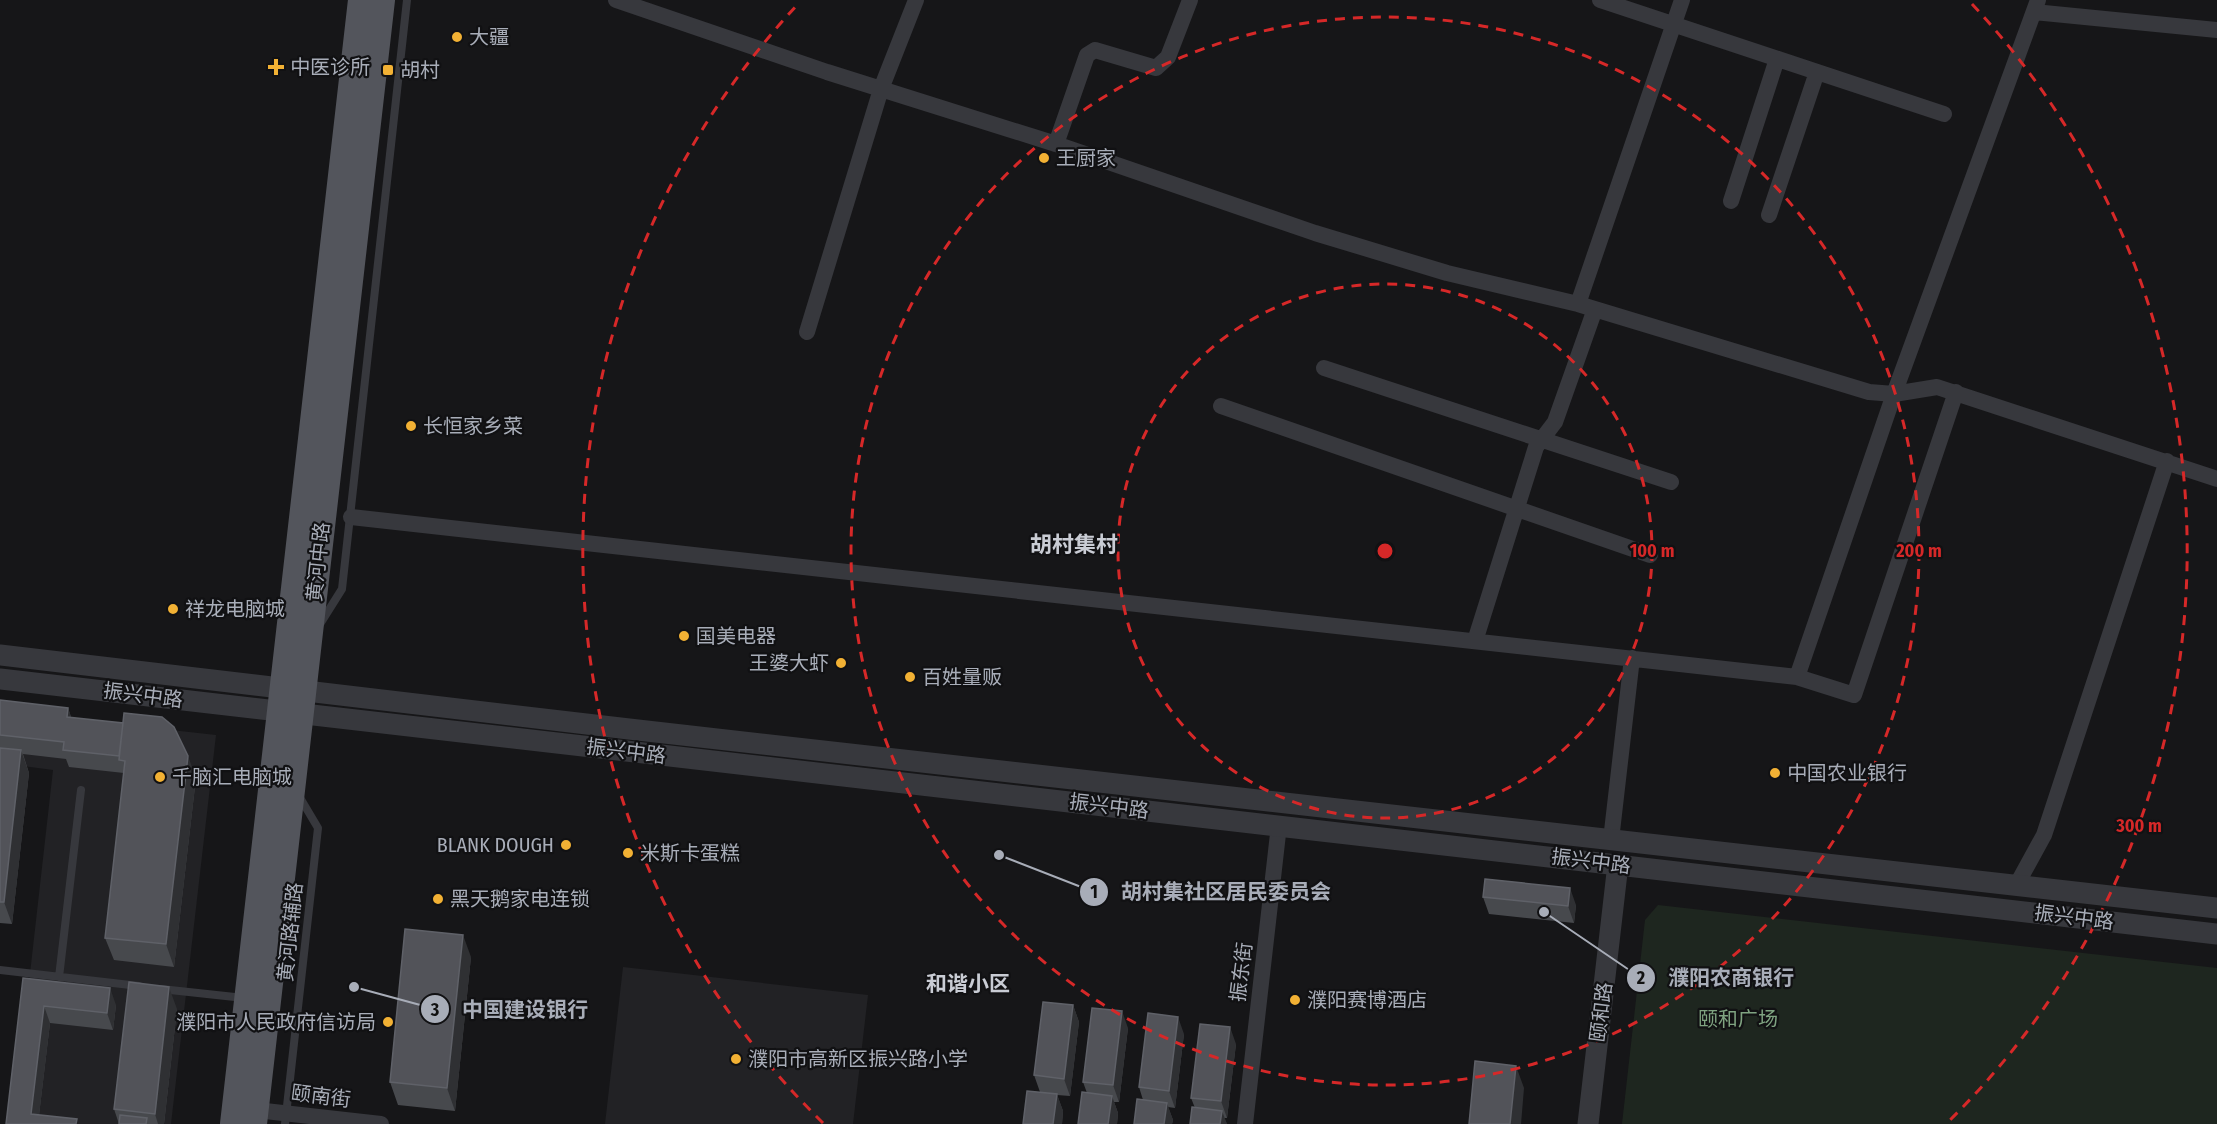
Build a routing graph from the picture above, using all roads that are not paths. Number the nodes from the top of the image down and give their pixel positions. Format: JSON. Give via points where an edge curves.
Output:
{"nodes":[{"id":1,"x":361,"y":0,"type":"edge"},
{"id":2,"x":382,"y":0,"type":"edge"},
{"id":3,"x":407,"y":0,"type":"edge"},
{"id":4,"x":616,"y":0,"type":"edge"},
{"id":5,"x":916,"y":0,"type":"edge"},
{"id":6,"x":1190,"y":0,"type":"edge"},
{"id":7,"x":1600,"y":0,"type":"edge"},
{"id":8,"x":1682,"y":0,"type":"edge"},
{"id":9,"x":2036,"y":6,"type":"edge"},
{"id":10,"x":1674,"y":24,"type":"junction"},
{"id":11,"x":2217,"y":30,"type":"edge"},
{"id":12,"x":1777,"y":59,"type":"junction"},
{"id":13,"x":1817,"y":72,"type":"junction"},
{"id":14,"x":881,"y":89,"type":"junction"},
{"id":15,"x":1944,"y":114,"type":"dead end"},
{"id":16,"x":1056,"y":144,"type":"junction"},
{"id":17,"x":1731,"y":201,"type":"dead end"},
{"id":18,"x":1769,"y":215,"type":"dead end"},
{"id":19,"x":1578,"y":304,"type":"junction"},
{"id":20,"x":1595,"y":309,"type":"junction"},
{"id":21,"x":807,"y":332,"type":"dead end"},
{"id":22,"x":1324,"y":368,"type":"dead end"},
{"id":23,"x":1956,"y":392,"type":"junction"},
{"id":24,"x":1894,"y":394,"type":"junction"},
{"id":25,"x":1221,"y":406,"type":"dead end"},
{"id":26,"x":1542,"y":439,"type":"junction"},
{"id":27,"x":2167,"y":461,"type":"junction"},
{"id":28,"x":2217,"y":478,"type":"edge"},
{"id":29,"x":1671,"y":482,"type":"dead end"},
{"id":30,"x":1515,"y":508,"type":"junction"},
{"id":31,"x":351,"y":517,"type":"junction"},
{"id":32,"x":1650,"y":555,"type":"dead end"},
{"id":33,"x":1475,"y":641,"type":"junction"},
{"id":34,"x":309,"y":643,"type":"junction"},
{"id":35,"x":0,"y":655,"type":"edge"},
{"id":36,"x":1632,"y":658,"type":"junction"},
{"id":37,"x":1797,"y":677,"type":"junction"},
{"id":38,"x":0,"y":679,"type":"edge"},
{"id":39,"x":291,"y":701,"type":"junction"},
{"id":40,"x":292,"y":785,"type":"junction"},
{"id":41,"x":81,"y":790,"type":"dead end"},
{"id":42,"x":1279,"y":825,"type":"junction"},
{"id":43,"x":1611,"y":840,"type":"junction"},
{"id":44,"x":1618,"y":864,"type":"junction"},
{"id":45,"x":2016,"y":886,"type":"junction"},
{"id":46,"x":2217,"y":908,"type":"edge"},
{"id":47,"x":2217,"y":934,"type":"edge"},
{"id":48,"x":0,"y":970,"type":"edge"},
{"id":49,"x":59,"y":977,"type":"junction"},
{"id":50,"x":247,"y":998,"type":"junction"},
{"id":51,"x":255,"y":1117,"type":"edge"},
{"id":52,"x":286,"y":1119,"type":"edge"},
{"id":53,"x":233,"y":1124,"type":"edge"},
{"id":54,"x":381,"y":1124,"type":"edge"},
{"id":55,"x":1245,"y":1124,"type":"edge"},
{"id":56,"x":1588,"y":1124,"type":"edge"}],
"edges":[{"from":1,"to":39,"type":"main road","name":"黄河中路"},
{"from":2,"to":34,"type":"main road","name":"黄河中路"},
{"from":3,"to":31,"type":"lane"},
{"from":4,"to":14,"type":"street"},
{"from":5,"to":14,"type":"street"},
{"from":6,"to":16,"type":"street","via":[[1168,57],[1156,68],[1095,50],[1087,55]]},
{"from":7,"to":10,"type":"street"},
{"from":8,"to":10,"type":"street"},
{"from":9,"to":11,"type":"street"},
{"from":9,"to":24,"type":"street"},
{"from":10,"to":12,"type":"street"},
{"from":10,"to":19,"type":"street"},
{"from":12,"to":13,"type":"street"},
{"from":12,"to":17,"type":"street"},
{"from":13,"to":15,"type":"street"},
{"from":13,"to":18,"type":"street"},
{"from":14,"to":16,"type":"street"},
{"from":14,"to":21,"type":"street"},
{"from":16,"to":19,"type":"street","via":[[1326,236],[1447,273]]},
{"from":19,"to":20,"type":"street"},
{"from":20,"to":24,"type":"street","via":[[1869,392]]},
{"from":20,"to":26,"type":"street","via":[[1555,422]]},
{"from":22,"to":26,"type":"street"},
{"from":23,"to":24,"type":"street","via":[[1937,387]]},
{"from":23,"to":27,"type":"street"},
{"from":23,"to":37,"type":"street","via":[[1854,695]]},
{"from":24,"to":37,"type":"street"},
{"from":25,"to":30,"type":"street"},
{"from":26,"to":29,"type":"street"},
{"from":26,"to":30,"type":"street"},
{"from":27,"to":28,"type":"street"},
{"from":27,"to":45,"type":"street","via":[[2044,836]]},
{"from":30,"to":32,"type":"street"},
{"from":30,"to":33,"type":"street"},
{"from":31,"to":33,"type":"street"},
{"from":31,"to":34,"type":"lane","via":[[342,589]]},
{"from":33,"to":36,"type":"street"},
{"from":34,"to":39,"type":"main road","name":"黄河中路"},
{"from":35,"to":39,"type":"street","name":"振兴中路"},
{"from":36,"to":37,"type":"street"},
{"from":36,"to":43,"type":"street"},
{"from":38,"to":39,"type":"street","name":"振兴中路"},
{"from":39,"to":40,"type":"main road","name":"黄河中路"},
{"from":39,"to":42,"type":"street","name":"振兴中路"},
{"from":39,"to":43,"type":"street","name":"振兴中路"},
{"from":39,"to":50,"type":"main road","name":"黄河中路"},
{"from":40,"to":51,"type":"main road","name":"黄河中路"},
{"from":40,"to":52,"type":"lane","name":"黄河路辅路","via":[[318,828]]},
{"from":41,"to":49,"type":"lane"},
{"from":42,"to":44,"type":"street","name":"振兴中路"},
{"from":42,"to":55,"type":"street","name":"振东街"},
{"from":43,"to":45,"type":"street","name":"振兴中路"},
{"from":44,"to":47,"type":"street","name":"振兴中路"},
{"from":44,"to":56,"type":"street","name":"颐和路"},
{"from":45,"to":46,"type":"street","name":"振兴中路"},
{"from":48,"to":49,"type":"lane"},
{"from":49,"to":50,"type":"lane"},
{"from":50,"to":53,"type":"main road","name":"黄河中路"},
{"from":51,"to":52,"type":"street","name":"颐南街"},
{"from":52,"to":54,"type":"street","name":"颐南街"}]}
